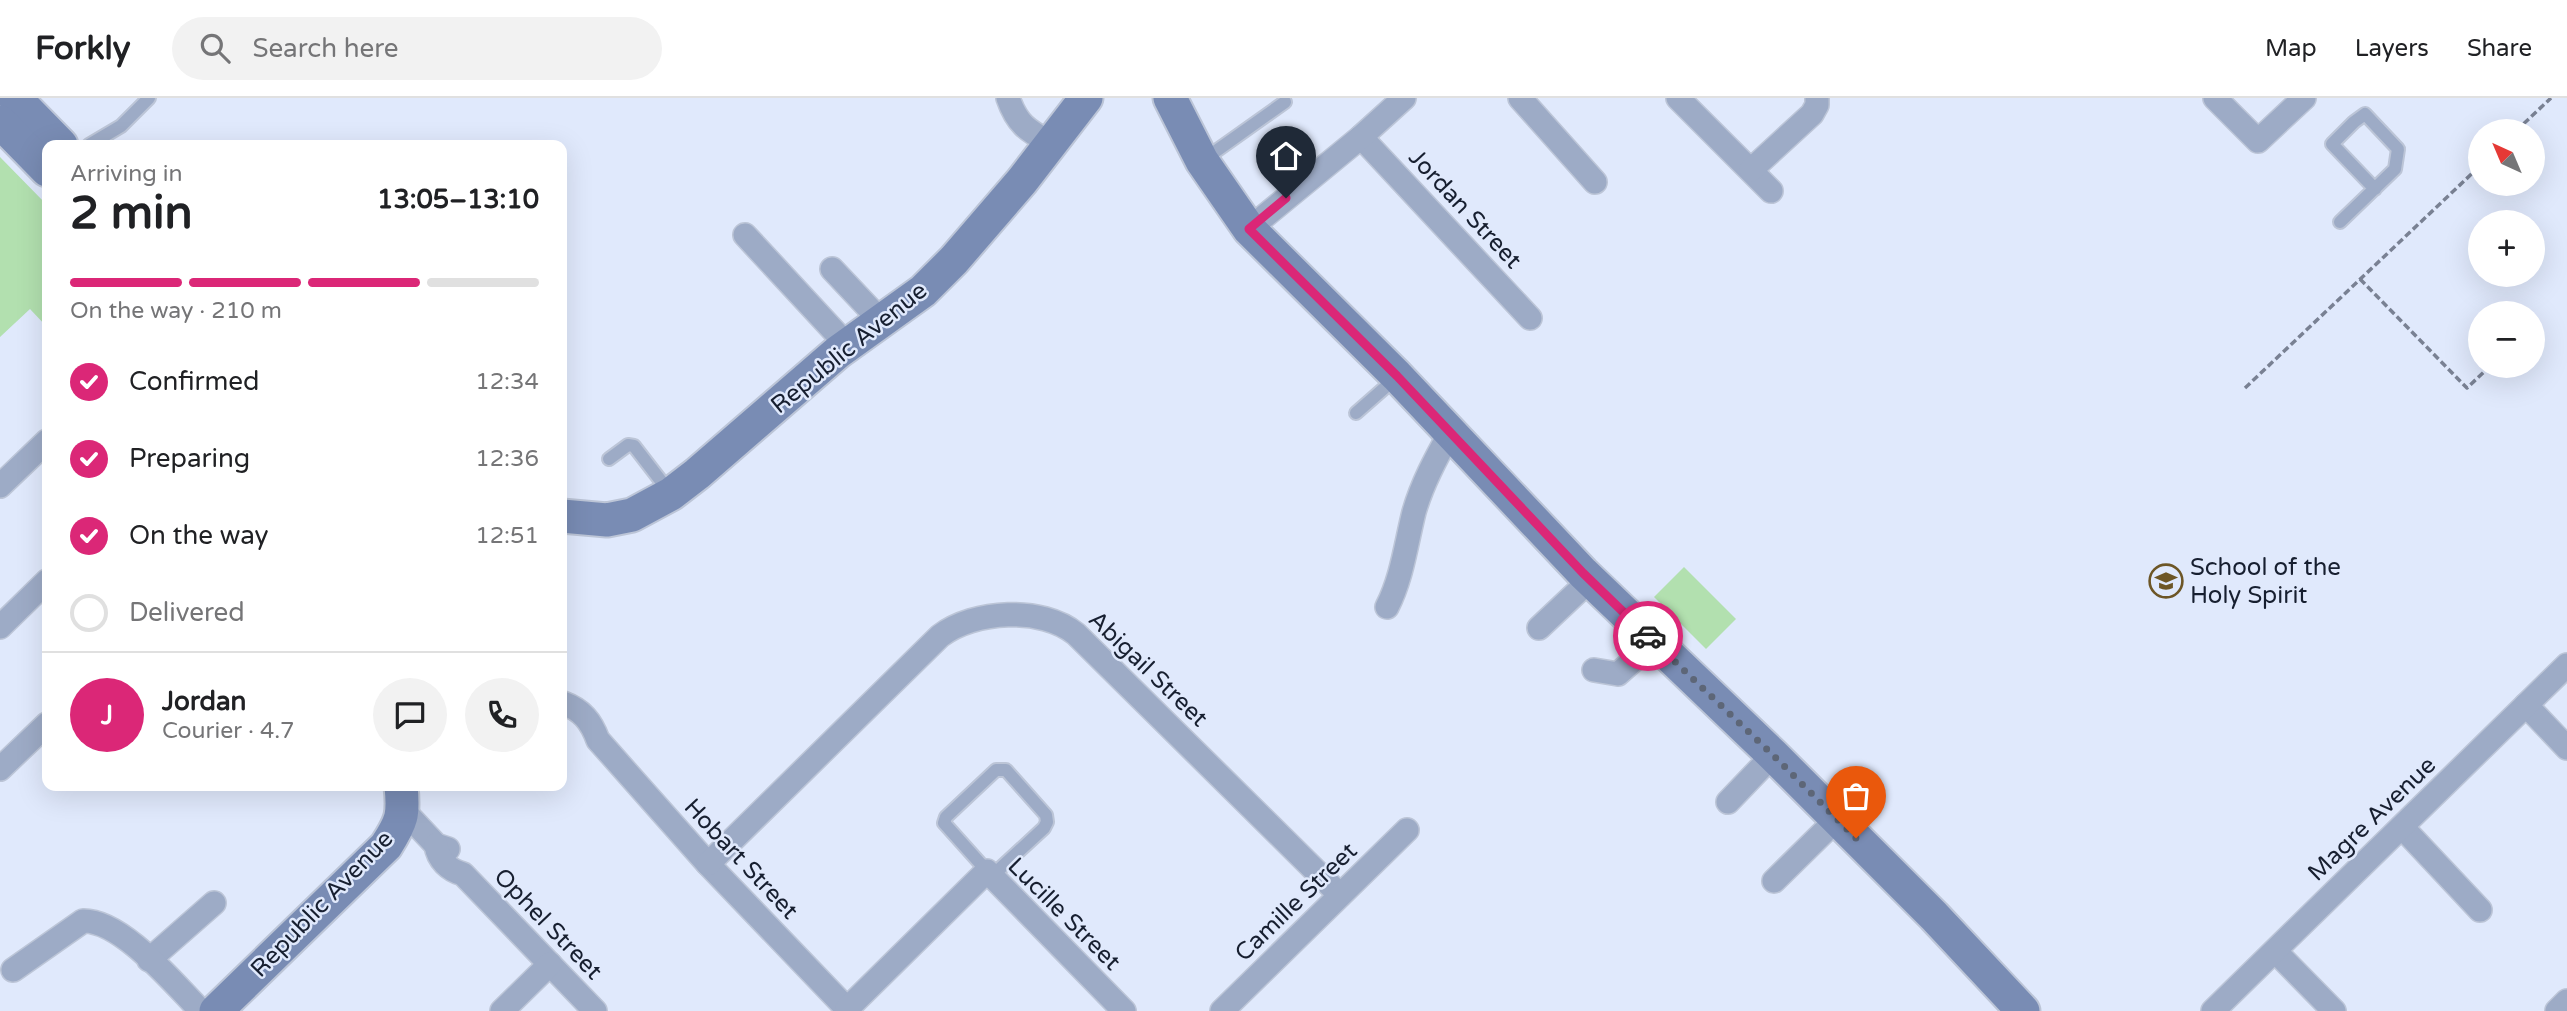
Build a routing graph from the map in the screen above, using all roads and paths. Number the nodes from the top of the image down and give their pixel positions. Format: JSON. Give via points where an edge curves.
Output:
{"nodes":[{"id":1,"x":149,"y":98,"type":"edge"},
{"id":2,"x":1008,"y":98,"type":"edge"},
{"id":3,"x":1086,"y":98,"type":"edge"},
{"id":4,"x":1170,"y":98,"type":"edge"},
{"id":5,"x":1404,"y":98,"type":"edge"},
{"id":6,"x":1520,"y":98,"type":"edge"},
{"id":7,"x":1678,"y":98,"type":"edge"},
{"id":8,"x":1817,"y":98,"type":"edge"},
{"id":9,"x":2215,"y":98,"type":"edge"},
{"id":10,"x":2304,"y":98,"type":"edge"},
{"id":11,"x":2552,"y":98,"type":"edge"},
{"id":12,"x":1285,"y":102,"type":"dead end"},
{"id":13,"x":12,"y":108,"type":"edge"},
{"id":14,"x":2529,"y":119,"type":"edge"},
{"id":15,"x":1361,"y":137,"type":"junction"},
{"id":16,"x":54,"y":140,"type":"edge"},
{"id":17,"x":97,"y":140,"type":"edge"},
{"id":18,"x":1050,"y":144,"type":"junction"},
{"id":19,"x":42,"y":161,"type":"edge"},
{"id":20,"x":1202,"y":161,"type":"junction"},
{"id":21,"x":1751,"y":170,"type":"junction"},
{"id":22,"x":2468,"y":177,"type":"edge"},
{"id":23,"x":1595,"y":182,"type":"dead end"},
{"id":24,"x":2375,"y":189,"type":"junction"},
{"id":25,"x":1771,"y":191,"type":"dead end"},
{"id":26,"x":2340,"y":222,"type":"dead end"},
{"id":27,"x":1249,"y":229,"type":"junction"},
{"id":28,"x":745,"y":235,"type":"dead end"},
{"id":29,"x":832,"y":269,"type":"dead end"},
{"id":30,"x":2360,"y":279,"type":"junction"},
{"id":31,"x":1530,"y":318,"type":"dead end"},
{"id":32,"x":881,"y":321,"type":"junction"},
{"id":33,"x":847,"y":345,"type":"junction"},
{"id":34,"x":1397,"y":376,"type":"junction"},
{"id":35,"x":2478,"y":378,"type":"edge"},
{"id":36,"x":2245,"y":388,"type":"dead end"},
{"id":37,"x":1356,"y":413,"type":"dead end"},
{"id":38,"x":1450,"y":433,"type":"junction"},
{"id":39,"x":42,"y":446,"type":"edge"},
{"id":40,"x":609,"y":459,"type":"dead end"},
{"id":41,"x":0,"y":486,"type":"edge"},
{"id":42,"x":671,"y":494,"type":"junction"},
{"id":43,"x":567,"y":516,"type":"edge"},
{"id":44,"x":1590,"y":580,"type":"junction"},
{"id":45,"x":42,"y":586,"type":"edge"},
{"id":46,"x":1387,"y":607,"type":"dead end"},
{"id":47,"x":0,"y":627,"type":"edge"},
{"id":48,"x":1539,"y":628,"type":"dead end"},
{"id":49,"x":1654,"y":642,"type":"junction"},
{"id":50,"x":2567,"y":665,"type":"edge"},
{"id":51,"x":1594,"y":670,"type":"dead end"},
{"id":52,"x":2526,"y":705,"type":"junction"},
{"id":53,"x":567,"y":711,"type":"edge"},
{"id":54,"x":42,"y":729,"type":"edge"},
{"id":55,"x":2567,"y":748,"type":"edge"},
{"id":56,"x":1773,"y":755,"type":"junction"},
{"id":57,"x":0,"y":769,"type":"edge"},
{"id":58,"x":402,"y":799,"type":"edge"},
{"id":59,"x":1728,"y":802,"type":"dead end"},
{"id":60,"x":1837,"y":819,"type":"junction"},
{"id":61,"x":2402,"y":827,"type":"junction"},
{"id":62,"x":1407,"y":830,"type":"dead end"},
{"id":63,"x":708,"y":864,"type":"junction"},
{"id":64,"x":990,"y":873,"type":"junction"},
{"id":65,"x":1774,"y":881,"type":"dead end"},
{"id":66,"x":1340,"y":895,"type":"junction"},
{"id":67,"x":214,"y":903,"type":"dead end"},
{"id":68,"x":2480,"y":910,"type":"dead end"},
{"id":69,"x":2275,"y":951,"type":"junction"},
{"id":70,"x":149,"y":960,"type":"junction"},
{"id":71,"x":550,"y":964,"type":"junction"},
{"id":72,"x":13,"y":970,"type":"dead end"},
{"id":73,"x":848,"y":1010,"type":"edge"},
{"id":74,"x":201,"y":1011,"type":"edge"},
{"id":75,"x":216,"y":1011,"type":"edge"},
{"id":76,"x":502,"y":1011,"type":"edge"},
{"id":77,"x":595,"y":1011,"type":"edge"},
{"id":78,"x":1124,"y":1011,"type":"edge"},
{"id":79,"x":1222,"y":1011,"type":"edge"},
{"id":80,"x":2023,"y":1011,"type":"edge"},
{"id":81,"x":2213,"y":1011,"type":"edge"},
{"id":82,"x":2334,"y":1011,"type":"edge"}],
"edges":[{"from":1,"to":17,"type":"lane"},
{"from":2,"to":18,"type":"street","via":[[1021,125]]},
{"from":3,"to":18,"type":"main road","name":"Republic Avenue"},
{"from":4,"to":20,"type":"main road"},
{"from":5,"to":15,"type":"street"},
{"from":6,"to":23,"type":"street"},
{"from":7,"to":21,"type":"street"},
{"from":8,"to":21,"type":"street","via":[[1812,114]]},
{"from":9,"to":10,"type":"street","via":[[2258,141]]},
{"from":11,"to":14,"type":"path"},
{"from":12,"to":20,"type":"lane"},
{"from":13,"to":16,"type":"main road"},
{"from":13,"to":19,"type":"main road"},
{"from":15,"to":27,"type":"street"},
{"from":15,"to":31,"type":"street","name":"Jordan Street"},
{"from":18,"to":32,"type":"main road","name":"Republic Avenue","via":[[954,260],[923,291]]},
{"from":20,"to":27,"type":"main road"},
{"from":21,"to":25,"type":"street"},
{"from":22,"to":30,"type":"path"},
{"from":24,"to":24,"type":"lane","via":[[2395,169],[2398,149],[2365,114],[2332,144]]},
{"from":24,"to":26,"type":"lane"},
{"from":27,"to":34,"type":"main road"},
{"from":28,"to":33,"type":"street"},
{"from":29,"to":32,"type":"street"},
{"from":30,"to":35,"type":"path","via":[[2467,388]]},
{"from":30,"to":36,"type":"path"},
{"from":32,"to":33,"type":"main road","name":"Republic Avenue"},
{"from":33,"to":42,"type":"main road","name":"Republic Avenue"},
{"from":34,"to":37,"type":"lane"},
{"from":34,"to":38,"type":"main road"},
{"from":38,"to":44,"type":"main road"},
{"from":38,"to":46,"type":"street","via":[[1415,509],[1396,590]]},
{"from":39,"to":41,"type":"street"},
{"from":40,"to":42,"type":"lane","via":[[628,445],[635,446]]},
{"from":42,"to":43,"type":"main road","name":"Republic Avenue","via":[[632,515],[607,520]]},
{"from":44,"to":48,"type":"street"},
{"from":44,"to":49,"type":"main road"},
{"from":45,"to":47,"type":"street"},
{"from":49,"to":51,"type":"street","via":[[1618,674]]},
{"from":49,"to":56,"type":"main road"},
{"from":50,"to":52,"type":"street","name":"Magre Avenue"},
{"from":52,"to":55,"type":"street"},
{"from":52,"to":61,"type":"street","name":"Magre Avenue"},
{"from":53,"to":63,"type":"street","name":"Hobart Street"},
{"from":54,"to":57,"type":"street"},
{"from":56,"to":59,"type":"street"},
{"from":56,"to":60,"type":"main road"},
{"from":58,"to":71,"type":"street","name":"Ophel Street","via":[[436,845],[454,855],[463,874]]},
{"from":58,"to":75,"type":"main road","name":"Republic Avenue","via":[[396,831],[386,846]]},
{"from":60,"to":65,"type":"street"},
{"from":60,"to":80,"type":"main road"},
{"from":61,"to":68,"type":"street"},
{"from":61,"to":69,"type":"street","name":"Magre Avenue"},
{"from":62,"to":66,"type":"street","name":"Camille Street"},
{"from":63,"to":66,"type":"street","name":"Abigail Street","via":[[940,636],[966,621],[1017,616],[1054,620],[1076,634]]},
{"from":63,"to":73,"type":"street","name":"Hobart Street"},
{"from":64,"to":64,"type":"lane","via":[[944,823],[1001,768],[1046,815],[1047,822]]},
{"from":64,"to":73,"type":"street","name":"Lucille Street"},
{"from":64,"to":78,"type":"street","name":"Lucille Street"},
{"from":66,"to":79,"type":"street","name":"Camille Street"},
{"from":67,"to":70,"type":"street"},
{"from":69,"to":81,"type":"street","name":"Magre Avenue"},
{"from":69,"to":82,"type":"street"},
{"from":70,"to":72,"type":"street","via":[[122,934],[95,921],[83,921]]},
{"from":70,"to":74,"type":"street"},
{"from":71,"to":76,"type":"street"},
{"from":71,"to":77,"type":"street","name":"Ophel Street"}]}
